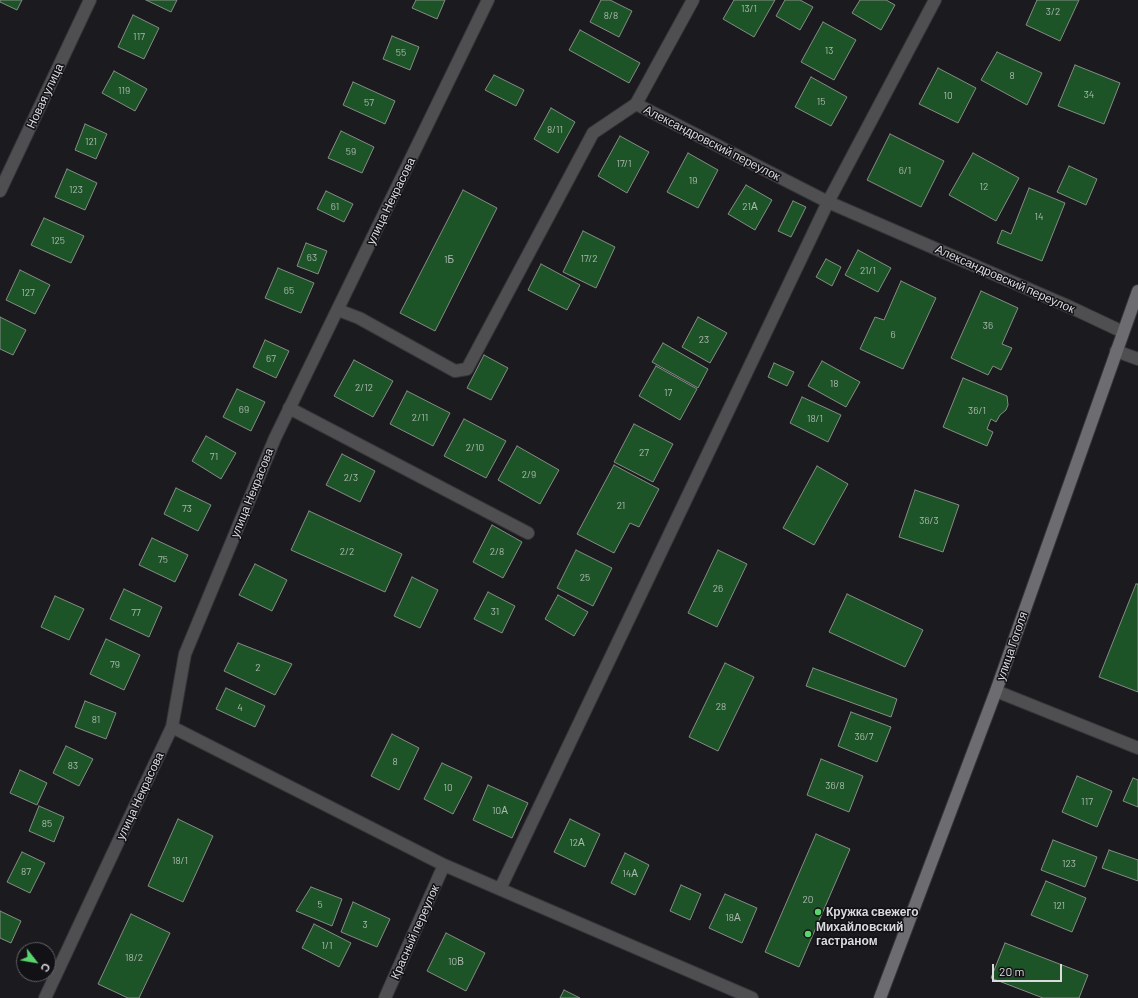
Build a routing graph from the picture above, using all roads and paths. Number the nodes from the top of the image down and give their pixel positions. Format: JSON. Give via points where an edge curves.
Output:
{"nodes":[{"id":1,"x":90,"y":0,"type":"edge"},
{"id":2,"x":488,"y":0,"type":"edge"},
{"id":3,"x":693,"y":0,"type":"edge"},
{"id":4,"x":934,"y":0,"type":"edge"},
{"id":5,"x":636,"y":104,"type":"junction"},
{"id":6,"x":0,"y":192,"type":"edge"},
{"id":7,"x":828,"y":202,"type":"junction"},
{"id":8,"x":1138,"y":291,"type":"edge"},
{"id":9,"x":338,"y":310,"type":"junction"},
{"id":10,"x":1123,"y":332,"type":"junction"},
{"id":11,"x":1116,"y":351,"type":"junction"},
{"id":12,"x":1138,"y":360,"type":"edge"},
{"id":13,"x":289,"y":408,"type":"junction"},
{"id":14,"x":528,"y":533,"type":"dead end"},
{"id":15,"x":996,"y":691,"type":"junction"},
{"id":16,"x":172,"y":727,"type":"junction"},
{"id":17,"x":1138,"y":748,"type":"edge"},
{"id":18,"x":444,"y":865,"type":"junction"},
{"id":19,"x":500,"y":889,"type":"junction"},
{"id":20,"x":45,"y":998,"type":"edge"},
{"id":21,"x":385,"y":998,"type":"edge"},
{"id":22,"x":752,"y":998,"type":"edge"},
{"id":23,"x":880,"y":998,"type":"edge"}],
"edges":[{"from":1,"to":6,"type":"street","name":"Новая улица"},
{"from":2,"to":9,"type":"street","name":"улица Некрасова"},
{"from":3,"to":5,"type":"street"},
{"from":4,"to":7,"type":"street"},
{"from":5,"to":7,"type":"street","name":"Александровский переулок"},
{"from":5,"to":9,"type":"street","name":"Александровский переулок","via":[[593,133],[467,369],[455,371],[359,318]]},
{"from":7,"to":10,"type":"street","name":"Александровский переулок"},
{"from":7,"to":19,"type":"street"},
{"from":8,"to":10,"type":"main road","name":"улица Гоголя"},
{"from":9,"to":13,"type":"street","name":"улица Некрасова"},
{"from":10,"to":11,"type":"main road","name":"улица Гоголя"},
{"from":11,"to":12,"type":"street"},
{"from":11,"to":15,"type":"main road","name":"улица Гоголя"},
{"from":13,"to":14,"type":"street"},
{"from":13,"to":16,"type":"street","name":"улица Некрасова","via":[[186,654]]},
{"from":15,"to":17,"type":"street"},
{"from":15,"to":23,"type":"main road","name":"улица Гоголя"},
{"from":16,"to":18,"type":"street"},
{"from":16,"to":20,"type":"street","name":"улица Некрасова"},
{"from":18,"to":19,"type":"street"},
{"from":18,"to":21,"type":"street","name":"Красный переулок"},
{"from":19,"to":22,"type":"street"}]}
